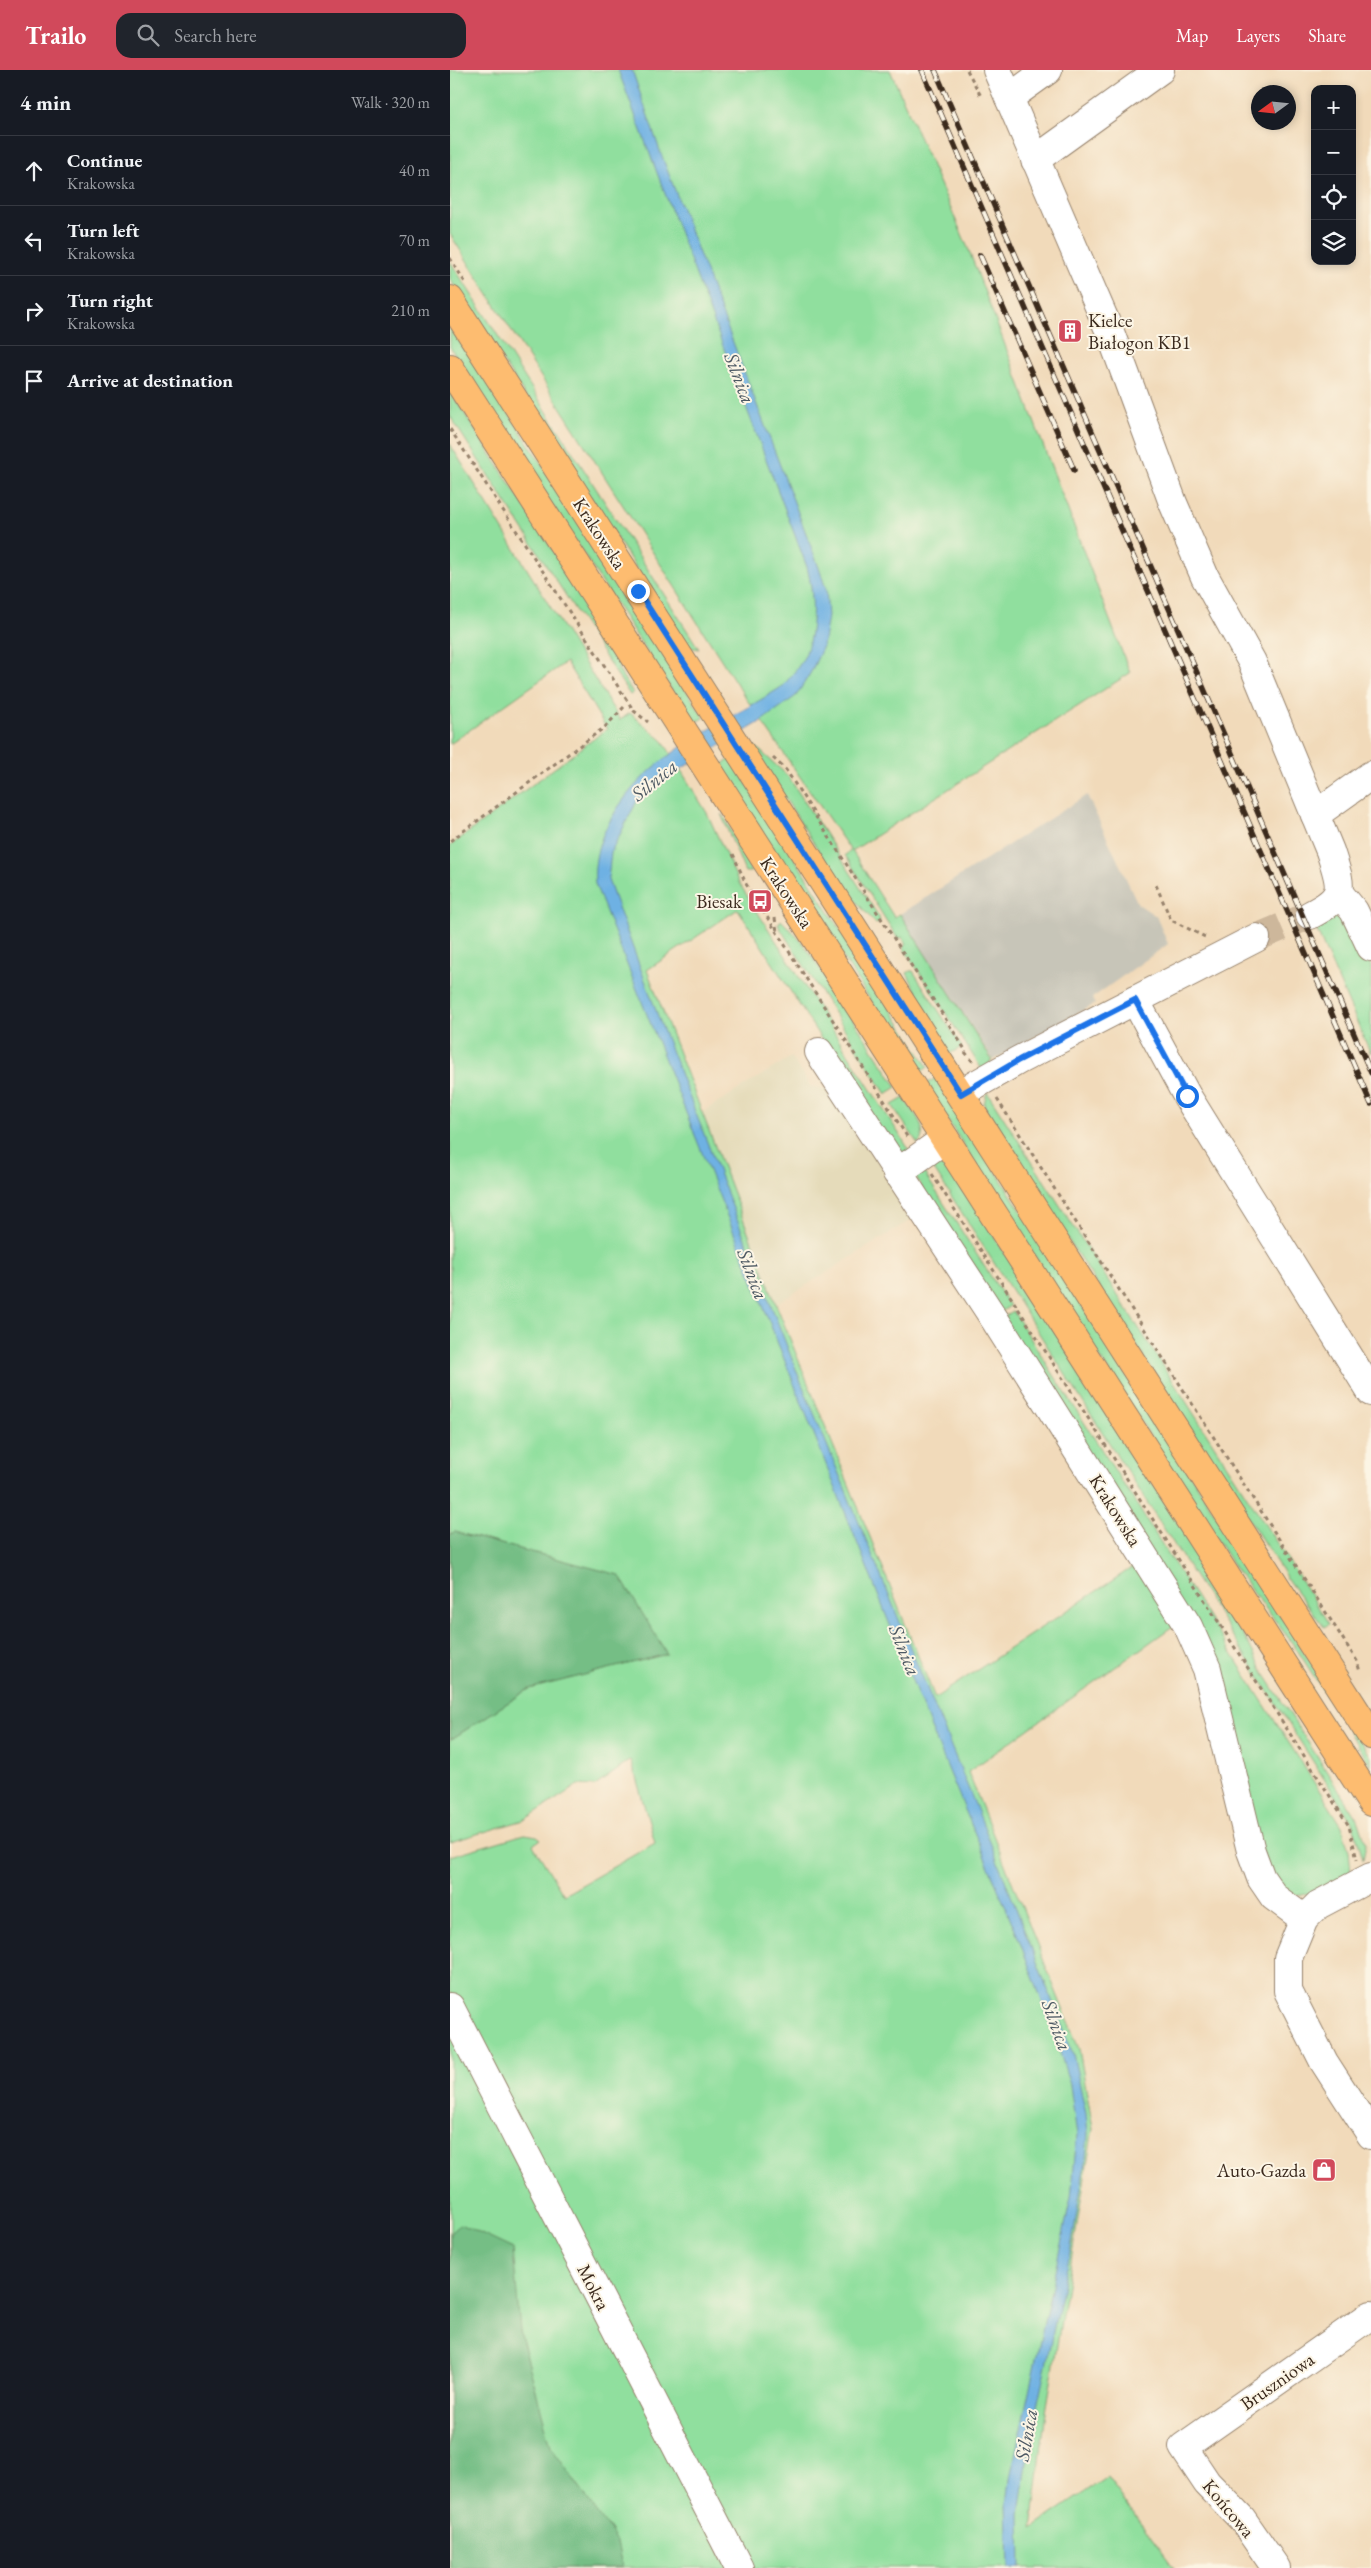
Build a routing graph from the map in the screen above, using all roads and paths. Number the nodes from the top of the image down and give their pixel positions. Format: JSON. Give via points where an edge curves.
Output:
{"nodes":[{"id":1,"x":997,"y":70,"type":"edge"},
{"id":2,"x":1048,"y":70,"type":"edge"},
{"id":3,"x":1160,"y":70,"type":"edge"},
{"id":4,"x":1009,"y":98,"type":"junction"},
{"id":5,"x":1035,"y":160,"type":"junction"},
{"id":6,"x":450,"y":300,"type":"edge"},
{"id":7,"x":450,"y":368,"type":"edge"},
{"id":8,"x":450,"y":429,"type":"edge"},
{"id":9,"x":624,"y":706,"type":"dead end"},
{"id":10,"x":634,"y":711,"type":"dead end"},
{"id":11,"x":755,"y":754,"type":"junction"},
{"id":12,"x":1371,"y":776,"type":"edge"},
{"id":13,"x":1315,"y":814,"type":"junction"},
{"id":14,"x":450,"y":841,"type":"edge"},
{"id":15,"x":741,"y":874,"type":"dead end"},
{"id":16,"x":1156,"y":885,"type":"dead end"},
{"id":17,"x":1355,"y":903,"type":"edge"},
{"id":18,"x":1310,"y":915,"type":"tunnel mouth"},
{"id":19,"x":1256,"y":938,"type":"tunnel mouth"},
{"id":20,"x":1371,"y":946,"type":"edge"},
{"id":21,"x":1226,"y":954,"type":"junction"},
{"id":22,"x":1135,"y":1000,"type":"junction"},
{"id":23,"x":966,"y":1051,"type":"junction"},
{"id":24,"x":819,"y":1052,"type":"dead end"},
{"id":25,"x":959,"y":1056,"type":"dead end"},
{"id":26,"x":975,"y":1065,"type":"dead end"},
{"id":27,"x":961,"y":1094,"type":"junction"},
{"id":28,"x":995,"y":1096,"type":"dead end"},
{"id":29,"x":945,"y":1139,"type":"junction"},
{"id":30,"x":910,"y":1140,"type":"dead end"},
{"id":31,"x":926,"y":1166,"type":"dead end"},
{"id":32,"x":897,"y":1173,"type":"junction"},
{"id":33,"x":1371,"y":1392,"type":"edge"},
{"id":34,"x":1362,"y":1676,"type":"dead end"},
{"id":35,"x":1371,"y":1735,"type":"edge"},
{"id":36,"x":1371,"y":1802,"type":"edge"},
{"id":37,"x":1365,"y":1872,"type":"edge"},
{"id":38,"x":1304,"y":1919,"type":"junction"},
{"id":39,"x":450,"y":2007,"type":"edge"},
{"id":40,"x":1371,"y":2135,"type":"edge"},
{"id":41,"x":1371,"y":2315,"type":"edge"},
{"id":42,"x":1183,"y":2447,"type":"joint"},
{"id":43,"x":739,"y":2568,"type":"edge"},
{"id":44,"x":1276,"y":2568,"type":"edge"}],
"edges":[{"from":1,"to":4,"type":"street"},
{"from":2,"to":4,"type":"street"},
{"from":3,"to":5,"type":"street"},
{"from":4,"to":5,"type":"street"},
{"from":5,"to":13,"type":"street","via":[[1110,332],[1173,503],[1206,577],[1252,662]]},
{"from":6,"to":11,"type":"main road","name":"Krakowska","via":[[715,709]]},
{"from":7,"to":29,"type":"main road","name":"Krakowska"},
{"from":8,"to":10,"type":"path"},
{"from":9,"to":14,"type":"path","via":[[605,727]]},
{"from":11,"to":23,"type":"path","via":[[786,770]]},
{"from":11,"to":27,"type":"main road","name":"Krakowska"},
{"from":12,"to":13,"type":"street"},
{"from":13,"to":17,"type":"street","via":[[1340,880]]},
{"from":15,"to":30,"type":"path"},
{"from":16,"to":21,"type":"path","via":[[1170,920],[1211,940]]},
{"from":17,"to":18,"type":"street","via":[[1330,904]]},
{"from":17,"to":20,"type":"street"},
{"from":19,"to":21,"type":"street"},
{"from":21,"to":22,"type":"street"},
{"from":22,"to":27,"type":"street"},
{"from":22,"to":33,"type":"street","via":[[1187,1096]]},
{"from":23,"to":25,"type":"path"},
{"from":23,"to":26,"type":"path"},
{"from":24,"to":32,"type":"street","name":"Krakowska"},
{"from":27,"to":35,"type":"main road","name":"Krakowska"},
{"from":28,"to":34,"type":"path","via":[[1356,1661]]},
{"from":29,"to":32,"type":"street"},
{"from":29,"to":36,"type":"main road","name":"Krakowska"},
{"from":31,"to":37,"type":"path","via":[[1349,1826]]},
{"from":32,"to":38,"type":"street","name":"Krakowska","via":[[1000,1328],[1188,1626],[1207,1669],[1251,1852],[1261,1878],[1274,1898]]},
{"from":37,"to":38,"type":"street","via":[[1318,1905]]},
{"from":38,"to":40,"type":"street","via":[[1288,1958],[1288,1992],[1324,2062]]},
{"from":39,"to":43,"type":"street","name":"Mokra"},
{"from":41,"to":42,"type":"street","name":"Bruszniowa"},
{"from":42,"to":44,"type":"street","name":"Końcowa","via":[[1207,2483],[1242,2519]]}]}
